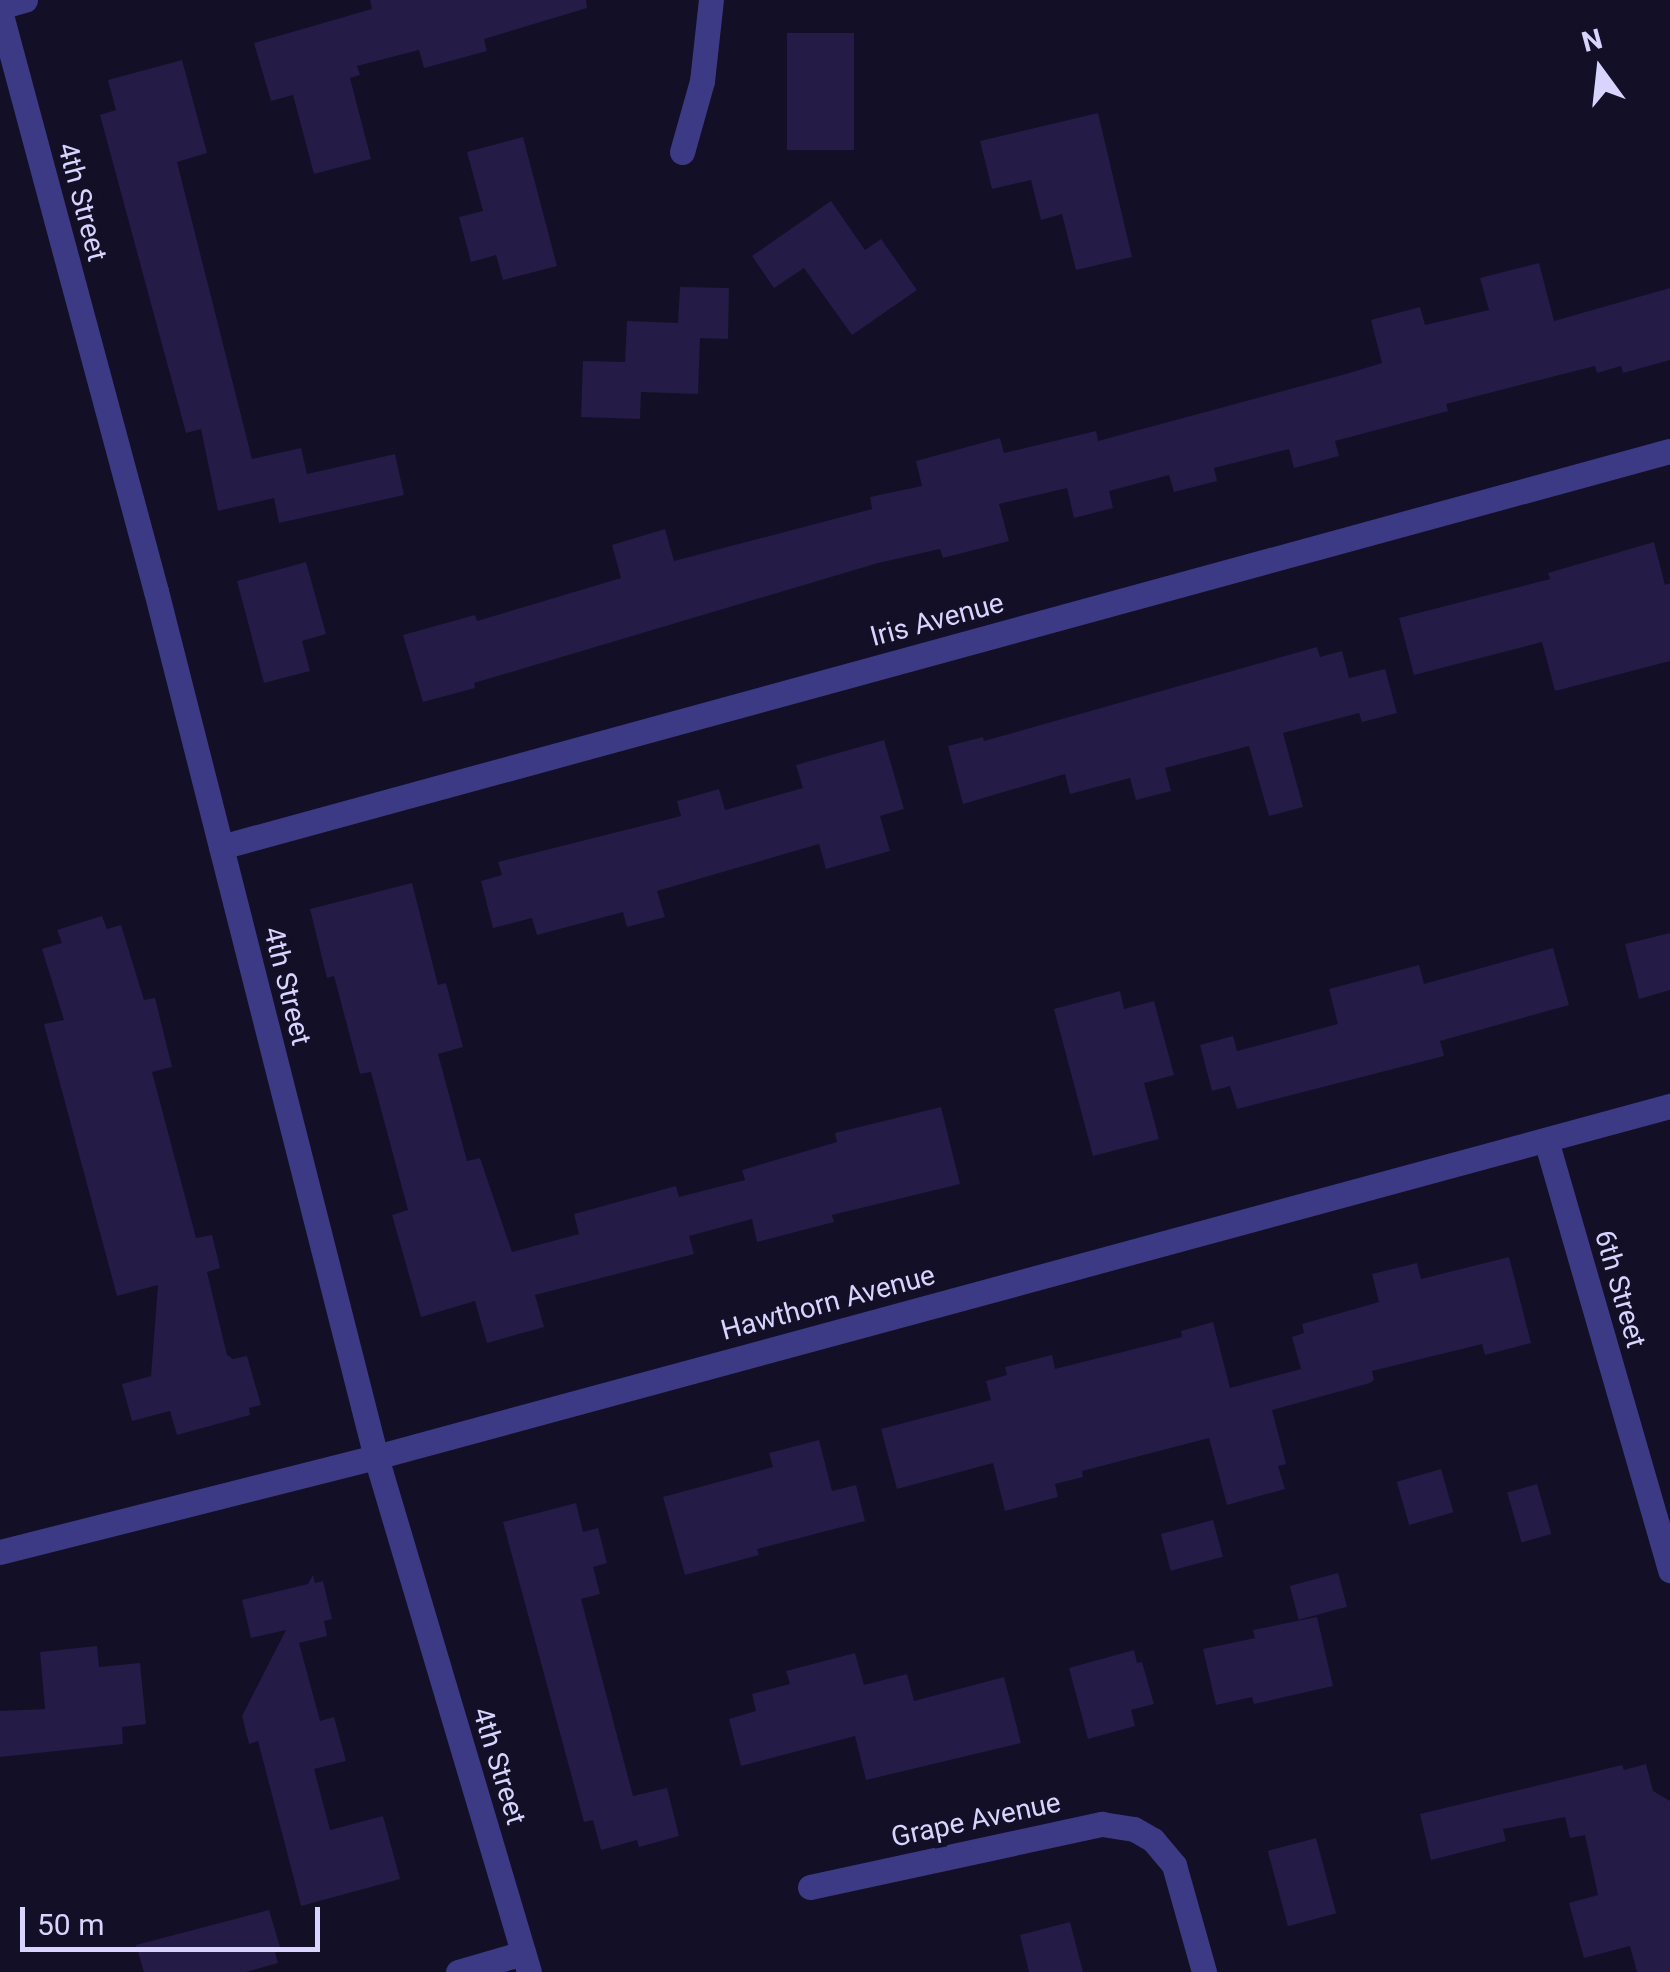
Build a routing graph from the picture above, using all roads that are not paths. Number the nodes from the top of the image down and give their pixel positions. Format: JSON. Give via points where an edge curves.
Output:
{"nodes":[{"id":1,"x":25,"y":0,"type":"edge"},
{"id":2,"x":711,"y":0,"type":"edge"},
{"id":3,"x":0,"y":9,"type":"edge"},
{"id":4,"x":682,"y":152,"type":"dead end"},
{"id":5,"x":1670,"y":451,"type":"edge"},
{"id":6,"x":221,"y":847,"type":"junction"},
{"id":7,"x":1670,"y":1106,"type":"edge"},
{"id":8,"x":1546,"y":1140,"type":"junction"},
{"id":9,"x":376,"y":1456,"type":"junction"},
{"id":10,"x":0,"y":1552,"type":"edge"},
{"id":11,"x":1670,"y":1570,"type":"edge"},
{"id":12,"x":810,"y":1888,"type":"dead end"},
{"id":13,"x":526,"y":1963,"type":"edge"},
{"id":14,"x":458,"y":1972,"type":"edge"},
{"id":15,"x":1204,"y":1972,"type":"edge"}],
"edges":[{"from":1,"to":3,"type":"street"},
{"from":2,"to":4,"type":"street","via":[[702,81]]},
{"from":3,"to":6,"type":"street","name":"4th Street"},
{"from":5,"to":6,"type":"street","name":"Iris Avenue"},
{"from":6,"to":9,"type":"street","name":"4th Street"},
{"from":7,"to":8,"type":"street","name":"Hawthorn Avenue"},
{"from":8,"to":9,"type":"street","name":"Hawthorn Avenue"},
{"from":8,"to":11,"type":"street","name":"6th Street"},
{"from":9,"to":10,"type":"street","name":"Hawthorn Avenue"},
{"from":9,"to":13,"type":"street","name":"4th Street"},
{"from":12,"to":15,"type":"street","name":"Grape Avenue","via":[[1102,1824],[1134,1830],[1174,1865]]},
{"from":13,"to":14,"type":"street"}]}
